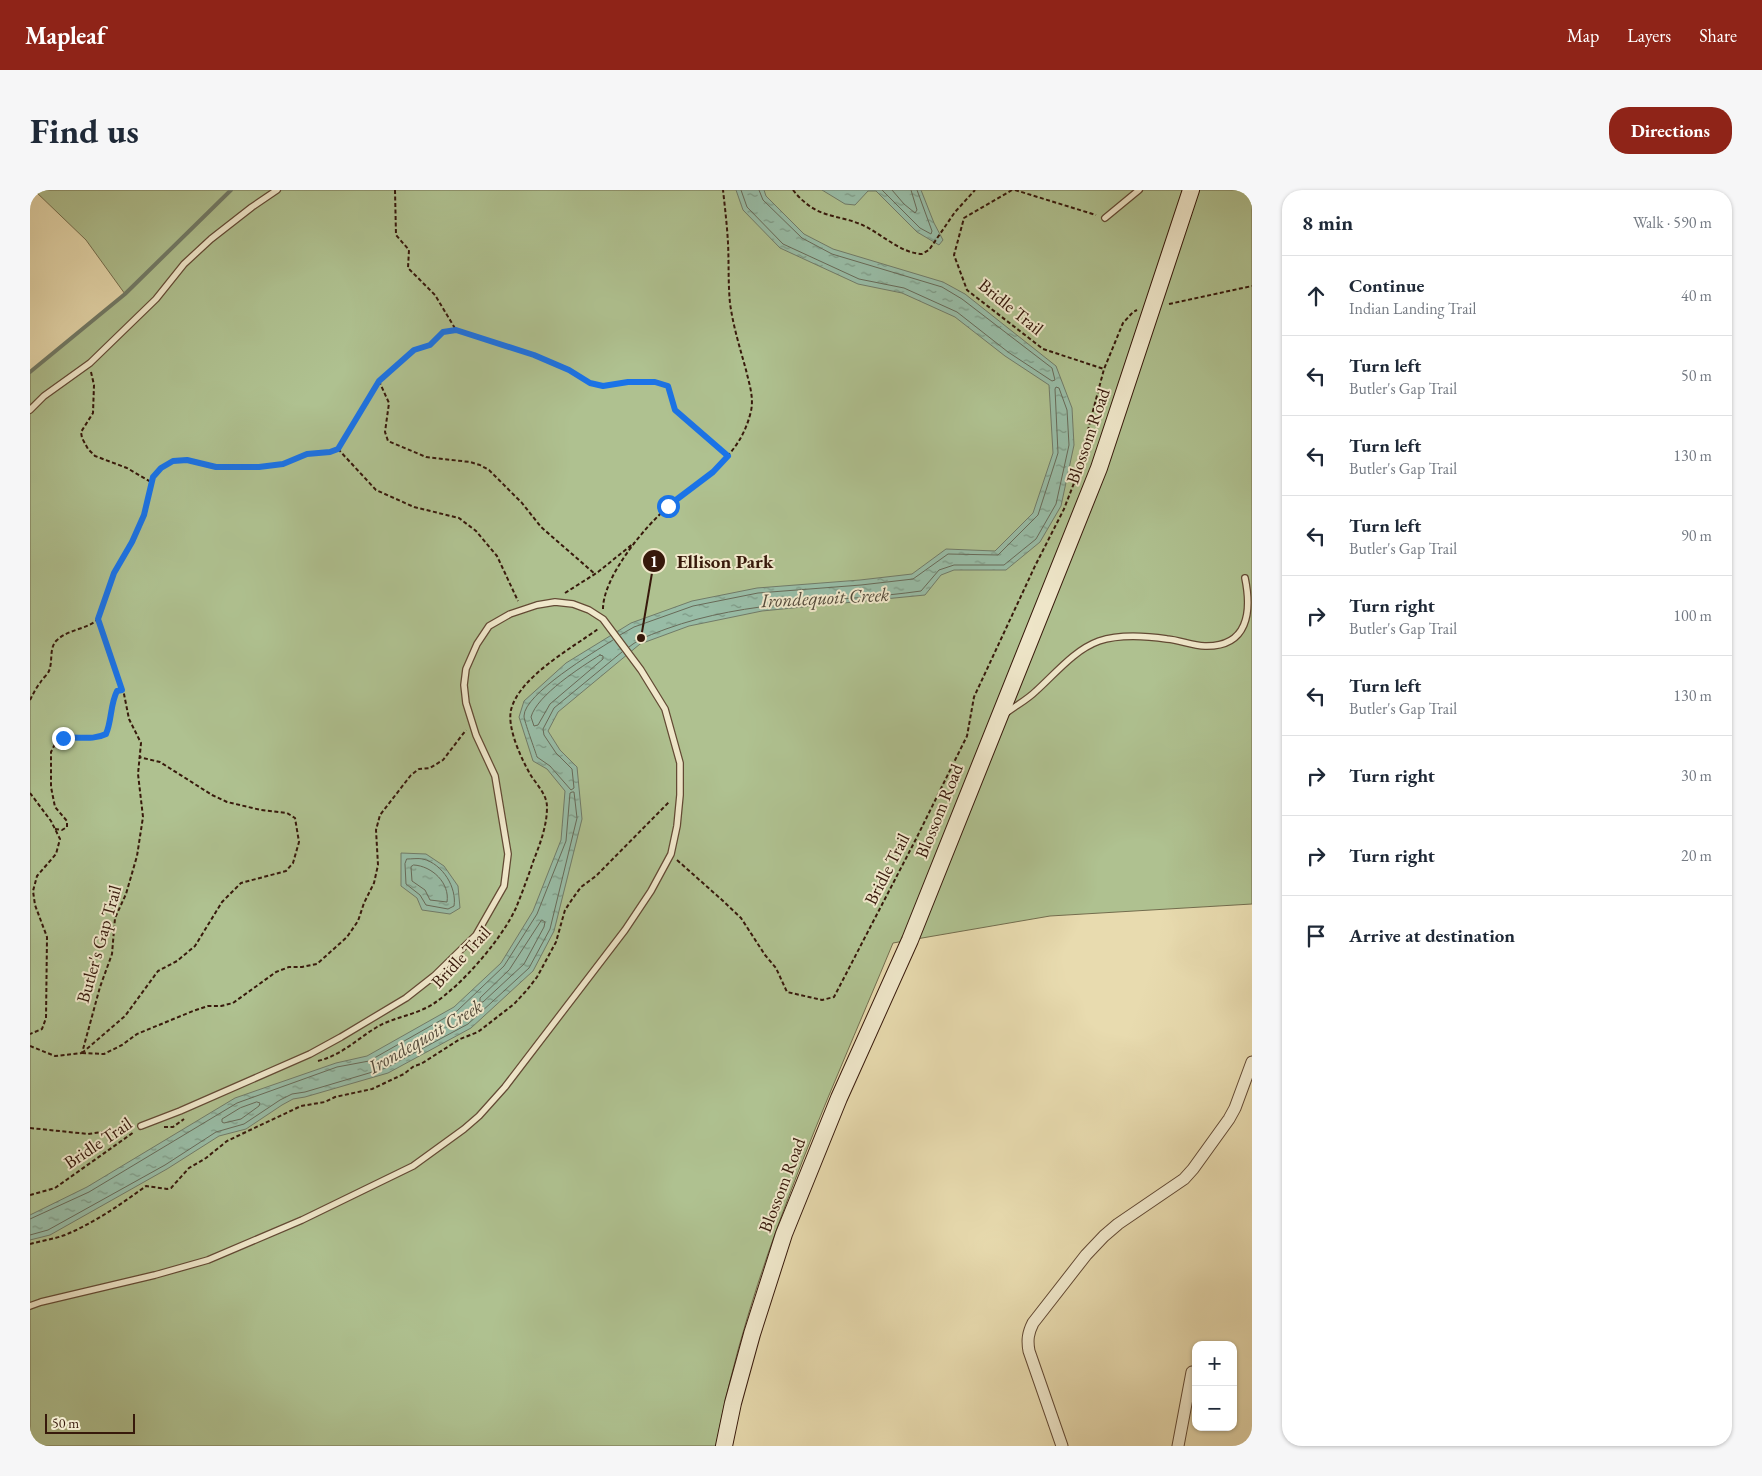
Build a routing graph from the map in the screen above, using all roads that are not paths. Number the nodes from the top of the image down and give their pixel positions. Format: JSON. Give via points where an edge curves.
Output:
{"nodes":[{"id":1,"x":278,"y":190,"type":"edge"},
{"id":2,"x":1139,"y":190,"type":"edge"},
{"id":3,"x":1190,"y":190,"type":"edge"},
{"id":4,"x":1106,"y":218,"type":"road end"},
{"id":5,"x":30,"y":410,"type":"edge"},
{"id":6,"x":1245,"y":578,"type":"dead end"},
{"id":7,"x":997,"y":719,"type":"junction"},
{"id":8,"x":1252,"y":1062,"type":"edge"},
{"id":9,"x":141,"y":1126,"type":"road end"},
{"id":10,"x":30,"y":1306,"type":"edge"},
{"id":11,"x":1192,"y":1372,"type":"dead end"},
{"id":12,"x":724,"y":1446,"type":"edge"},
{"id":13,"x":1062,"y":1446,"type":"edge"},
{"id":14,"x":1178,"y":1446,"type":"edge"}],
"edges":[{"from":1,"to":5,"type":"lane","via":[[211,239],[184,264],[156,299],[90,363]]},
{"from":2,"to":4,"type":"lane"},
{"from":3,"to":7,"type":"street","name":"Blossom Road","via":[[1099,468]]},
{"from":6,"to":7,"type":"lane","via":[[1249,611],[1234,639],[1203,647],[1154,637],[1112,637],[1096,642],[1070,660],[1035,693]]},
{"from":7,"to":12,"type":"street","name":"Blossom Road","via":[[910,940],[787,1224],[752,1334]]},
{"from":8,"to":13,"type":"street","via":[[1229,1119],[1193,1169],[1184,1179],[1104,1236],[1028,1331],[1029,1351]]},
{"from":9,"to":10,"type":"lane","via":[[301,1058],[341,1037],[406,998],[476,935],[504,886],[508,854],[495,776],[466,703],[466,669],[477,644],[490,626],[510,614],[536,605],[573,604],[590,610],[605,621],[665,709],[680,763],[677,826],[671,854],[652,891],[519,1070],[479,1116],[413,1166],[375,1185],[208,1260]]},
{"from":11,"to":14,"type":"street"}]}
